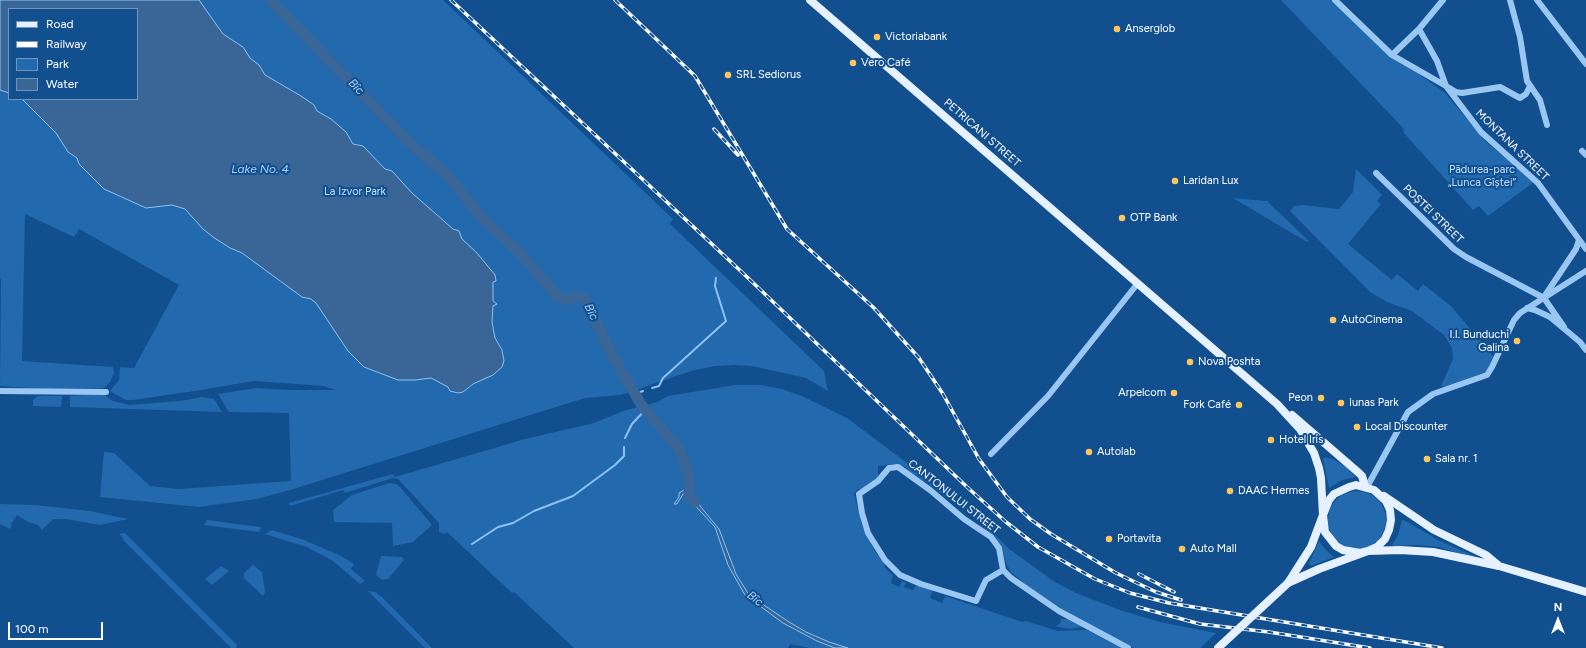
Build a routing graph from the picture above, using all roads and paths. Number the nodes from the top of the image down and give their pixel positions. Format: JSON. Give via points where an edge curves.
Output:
{"nodes":[{"id":1,"x":810,"y":0,"type":"edge"},
{"id":2,"x":1335,"y":0,"type":"edge"},
{"id":3,"x":1443,"y":0,"type":"edge"},
{"id":4,"x":1510,"y":0,"type":"edge"},
{"id":5,"x":1537,"y":0,"type":"edge"},
{"id":6,"x":1419,"y":29,"type":"junction"},
{"id":7,"x":1392,"y":55,"type":"junction"},
{"id":8,"x":1586,"y":64,"type":"edge"},
{"id":9,"x":1446,"y":86,"type":"junction"},
{"id":10,"x":1530,"y":86,"type":"junction"},
{"id":11,"x":1547,"y":125,"type":"dead end"},
{"id":12,"x":1376,"y":173,"type":"dead end"},
{"id":13,"x":1579,"y":240,"type":"junction"},
{"id":14,"x":1586,"y":249,"type":"edge"},
{"id":15,"x":1586,"y":271,"type":"edge"},
{"id":16,"x":1138,"y":283,"type":"junction"},
{"id":17,"x":1544,"y":298,"type":"junction"},
{"id":18,"x":1527,"y":308,"type":"junction"},
{"id":19,"x":1564,"y":327,"type":"junction"},
{"id":20,"x":1586,"y":350,"type":"edge"},
{"id":21,"x":0,"y":391,"type":"edge"},
{"id":22,"x":106,"y":392,"type":"dead end"},
{"id":23,"x":1277,"y":404,"type":"junction"},
{"id":24,"x":991,"y":454,"type":"dead end"},
{"id":25,"x":1366,"y":487,"type":"junction"},
{"id":26,"x":1379,"y":493,"type":"junction"},
{"id":27,"x":1323,"y":515,"type":"junction"},
{"id":28,"x":1368,"y":552,"type":"junction"},
{"id":29,"x":1499,"y":566,"type":"junction"},
{"id":30,"x":1003,"y":570,"type":"junction"},
{"id":31,"x":1289,"y":583,"type":"junction"},
{"id":32,"x":1586,"y":592,"type":"edge"},
{"id":33,"x":1128,"y":648,"type":"edge"},
{"id":34,"x":1218,"y":648,"type":"edge"}],
"edges":[{"from":1,"to":16,"type":"main road","name":"PETRICANI STREET"},
{"from":2,"to":7,"type":"street","name":"MONTANA STREET"},
{"from":3,"to":6,"type":"street"},
{"from":4,"to":10,"type":"street"},
{"from":5,"to":8,"type":"street"},
{"from":6,"to":7,"type":"street"},
{"from":6,"to":9,"type":"street","via":[[1437,61]]},
{"from":7,"to":9,"type":"street","name":"MONTANA STREET"},
{"from":9,"to":10,"type":"street","via":[[1462,93],[1500,87],[1520,98],[1526,94]]},
{"from":9,"to":13,"type":"street","name":"MONTANA STREET","via":[[1481,132],[1538,183]]},
{"from":10,"to":11,"type":"street","via":[[1540,100]]},
{"from":12,"to":17,"type":"street","name":"POȘTEI STREET","via":[[1466,257]]},
{"from":13,"to":14,"type":"street","name":"MONTANA STREET"},
{"from":13,"to":17,"type":"street","via":[[1576,249]]},
{"from":15,"to":17,"type":"street"},
{"from":16,"to":23,"type":"main road","name":"PETRICANI STREET"},
{"from":16,"to":24,"type":"street","via":[[1048,396]]},
{"from":17,"to":18,"type":"street"},
{"from":17,"to":19,"type":"street","name":"POȘTEI STREET"},
{"from":18,"to":19,"type":"street","name":"POȘTEI STREET","via":[[1543,312]]},
{"from":18,"to":25,"type":"street","via":[[1514,320],[1486,375],[1433,394],[1408,412]]},
{"from":19,"to":20,"type":"street","name":"POȘTEI STREET"},
{"from":21,"to":22,"type":"street"},
{"from":23,"to":25,"type":"main road","name":"PETRICANI STREET","via":[[1346,460],[1362,476]]},
{"from":23,"to":27,"type":"main road","name":"PETRICANI STREET","via":[[1300,429],[1314,453],[1321,478]]},
{"from":25,"to":26,"type":"main road"},
{"from":25,"to":27,"type":"main road","via":[[1341,489],[1329,500]]},
{"from":26,"to":28,"type":"main road","via":[[1390,510],[1391,520],[1385,539]]},
{"from":26,"to":29,"type":"main road","via":[[1434,530],[1486,555]]},
{"from":27,"to":28,"type":"main road","via":[[1325,532],[1336,546],[1351,553]]},
{"from":27,"to":31,"type":"main road","via":[[1311,547]]},
{"from":28,"to":29,"type":"main road","via":[[1433,552]]},
{"from":28,"to":31,"type":"main road","via":[[1319,568]]},
{"from":29,"to":32,"type":"main road"},
{"from":30,"to":30,"type":"street","name":"CANTONULUI STREET","via":[[986,580],[976,601],[900,575],[885,560],[868,533],[860,494],[878,482],[889,468],[898,467],[991,537],[999,548]]},
{"from":30,"to":33,"type":"street","via":[[1059,611]]},
{"from":31,"to":34,"type":"main road","bridge":true}]}
